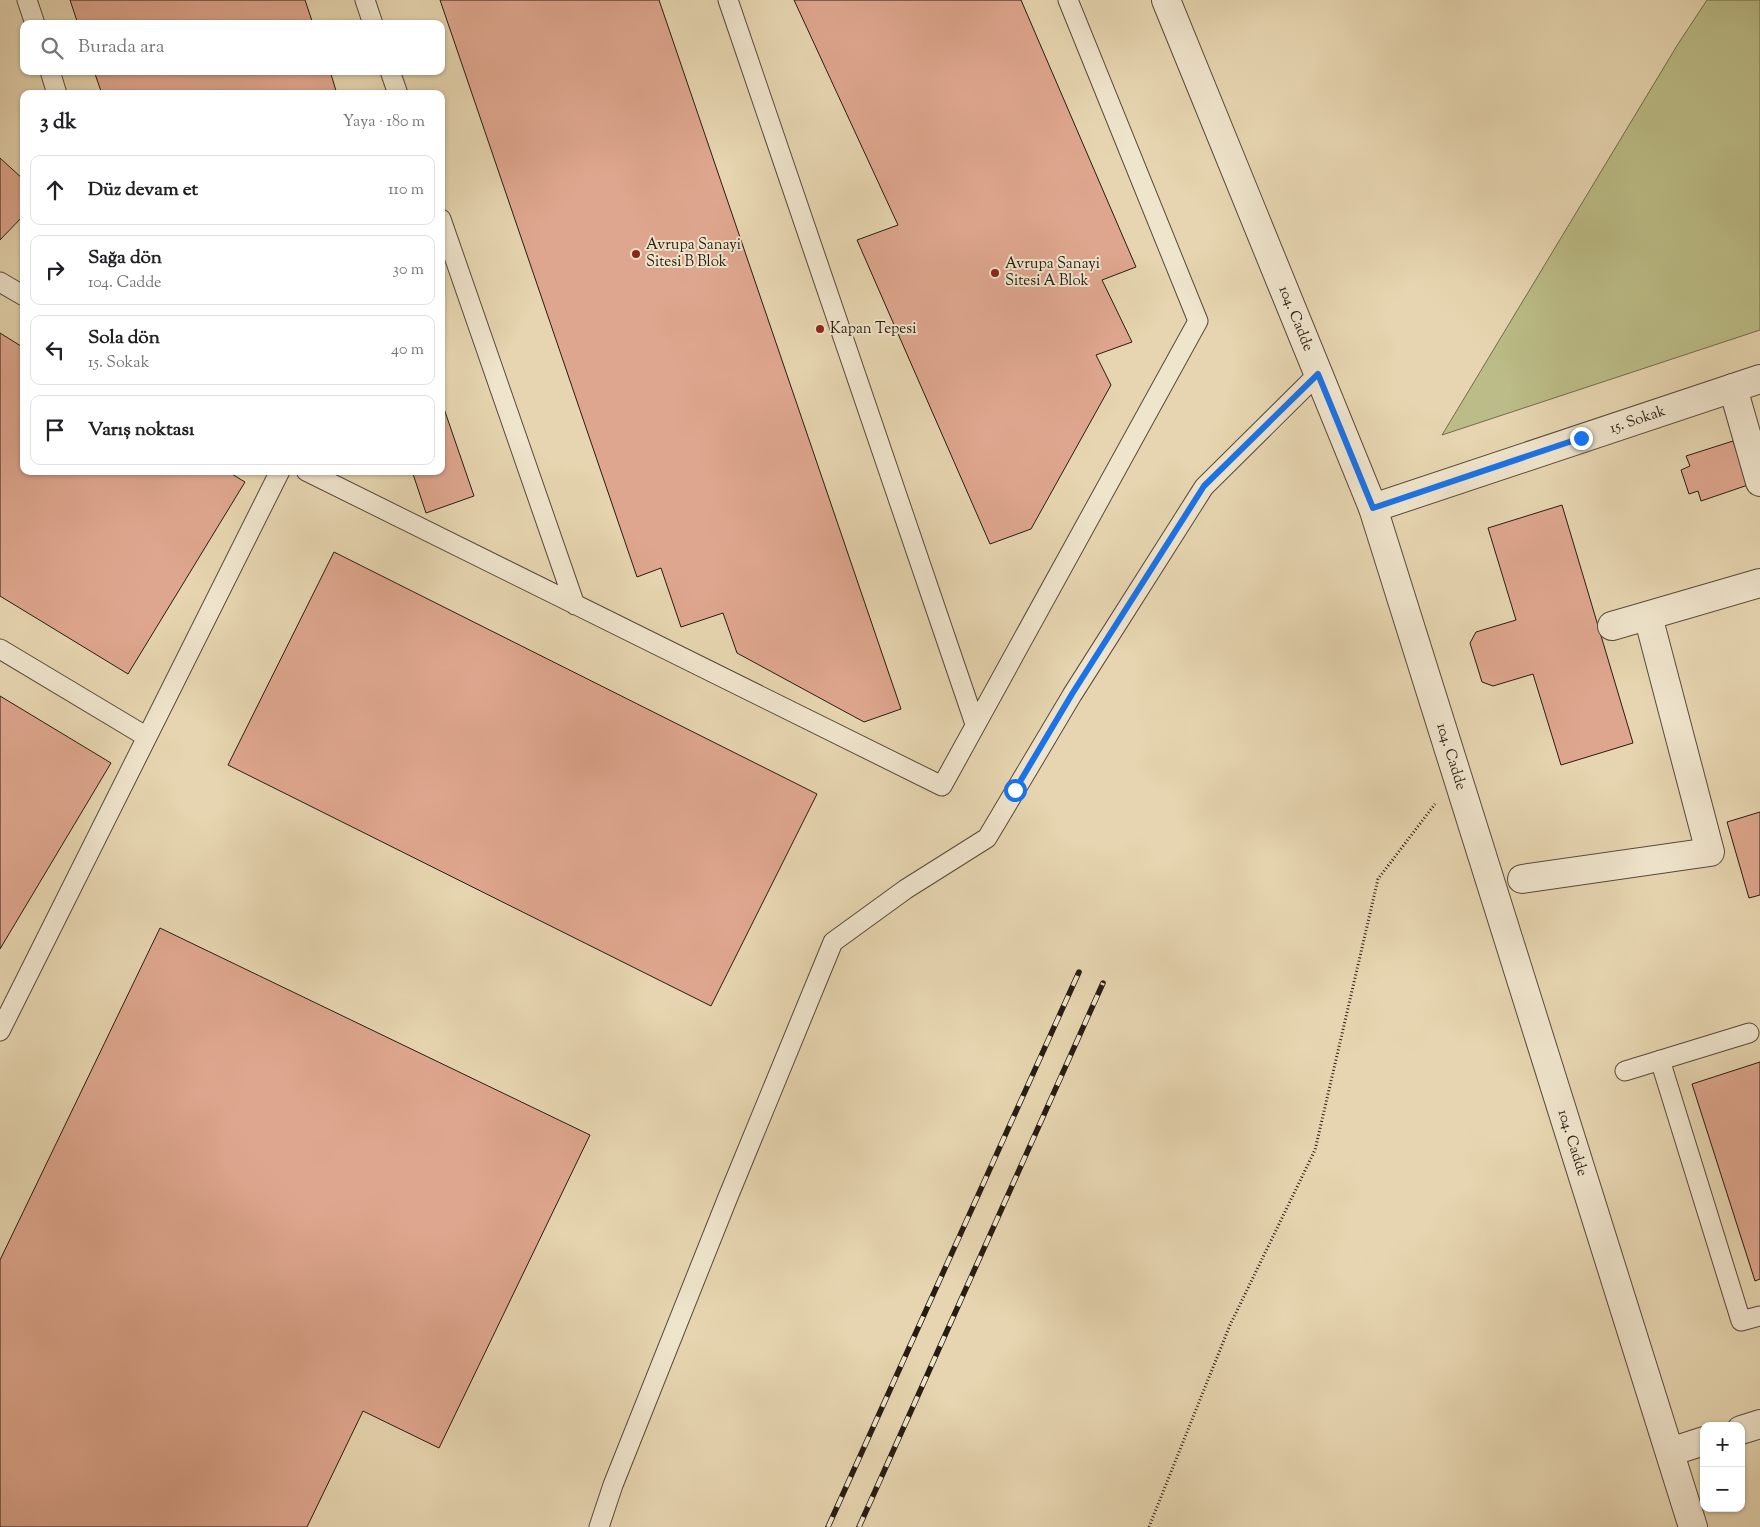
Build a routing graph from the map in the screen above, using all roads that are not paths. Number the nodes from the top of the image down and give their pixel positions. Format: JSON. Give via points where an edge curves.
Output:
{"nodes":[{"id":1,"x":27,"y":0,"type":"edge"},
{"id":2,"x":365,"y":0,"type":"edge"},
{"id":3,"x":728,"y":0,"type":"edge"},
{"id":4,"x":1068,"y":0,"type":"edge"},
{"id":5,"x":1166,"y":0,"type":"edge"},
{"id":6,"x":34,"y":20,"type":"edge"},
{"id":7,"x":372,"y":20,"type":"edge"},
{"id":8,"x":51,"y":75,"type":"edge"},
{"id":9,"x":391,"y":75,"type":"edge"},
{"id":10,"x":56,"y":90,"type":"edge"},
{"id":11,"x":397,"y":90,"type":"edge"},
{"id":12,"x":445,"y":231,"type":"edge"},
{"id":13,"x":0,"y":282,"type":"edge"},
{"id":14,"x":20,"y":294,"type":"edge"},
{"id":15,"x":1318,"y":374,"type":"junction"},
{"id":16,"x":1760,"y":379,"type":"edge"},
{"id":17,"x":1733,"y":388,"type":"junction"},
{"id":18,"x":278,"y":475,"type":"edge"},
{"id":19,"x":314,"y":475,"type":"edge"},
{"id":20,"x":1760,"y":482,"type":"edge"},
{"id":21,"x":1373,"y":508,"type":"junction"},
{"id":22,"x":1760,"y":583,"type":"edge"},
{"id":23,"x":575,"y":605,"type":"junction"},
{"id":24,"x":1648,"y":616,"type":"junction"},
{"id":25,"x":1612,"y":626,"type":"dead end"},
{"id":26,"x":0,"y":649,"type":"edge"},
{"id":27,"x":976,"y":724,"type":"junction"},
{"id":28,"x":147,"y":737,"type":"junction"},
{"id":29,"x":1522,"y":880,"type":"dead end"},
{"id":30,"x":0,"y":1031,"type":"edge"},
{"id":31,"x":1749,"y":1033,"type":"dead end"},
{"id":32,"x":1660,"y":1060,"type":"junction"},
{"id":33,"x":1625,"y":1071,"type":"dead end"},
{"id":34,"x":1760,"y":1316,"type":"edge"},
{"id":35,"x":1760,"y":1424,"type":"edge"},
{"id":36,"x":1745,"y":1429,"type":"edge"},
{"id":37,"x":1700,"y":1442,"type":"edge"},
{"id":38,"x":1670,"y":1452,"type":"junction"},
{"id":39,"x":599,"y":1527,"type":"edge"},
{"id":40,"x":1693,"y":1527,"type":"edge"}],
"edges":[{"from":1,"to":6,"type":"lane"},
{"from":2,"to":7,"type":"lane"},
{"from":3,"to":27,"type":"lane"},
{"from":4,"to":27,"type":"lane","via":[[1198,321]]},
{"from":5,"to":15,"type":"street","name":"104. Cadde"},
{"from":8,"to":10,"type":"lane"},
{"from":9,"to":11,"type":"lane"},
{"from":12,"to":23,"type":"lane"},
{"from":13,"to":14,"type":"lane"},
{"from":15,"to":21,"type":"street","name":"104. Cadde"},
{"from":15,"to":39,"type":"lane","via":[[1204,486],[1072,694],[987,838],[906,889],[833,942],[728,1196]]},
{"from":16,"to":17,"type":"street","name":"15. Sokak"},
{"from":17,"to":20,"type":"street"},
{"from":17,"to":21,"type":"street","name":"15. Sokak"},
{"from":18,"to":28,"type":"lane"},
{"from":19,"to":23,"type":"lane"},
{"from":21,"to":38,"type":"street","name":"104. Cadde"},
{"from":22,"to":24,"type":"street"},
{"from":23,"to":27,"type":"lane","via":[[942,786]]},
{"from":24,"to":25,"type":"street"},
{"from":24,"to":29,"type":"street","via":[[1710,852]]},
{"from":26,"to":28,"type":"lane"},
{"from":28,"to":30,"type":"lane"},
{"from":31,"to":32,"type":"lane"},
{"from":32,"to":33,"type":"lane"},
{"from":32,"to":34,"type":"lane","via":[[1741,1321]]},
{"from":35,"to":36,"type":"street"},
{"from":37,"to":38,"type":"street"},
{"from":38,"to":40,"type":"street","name":"104. Cadde"}]}
